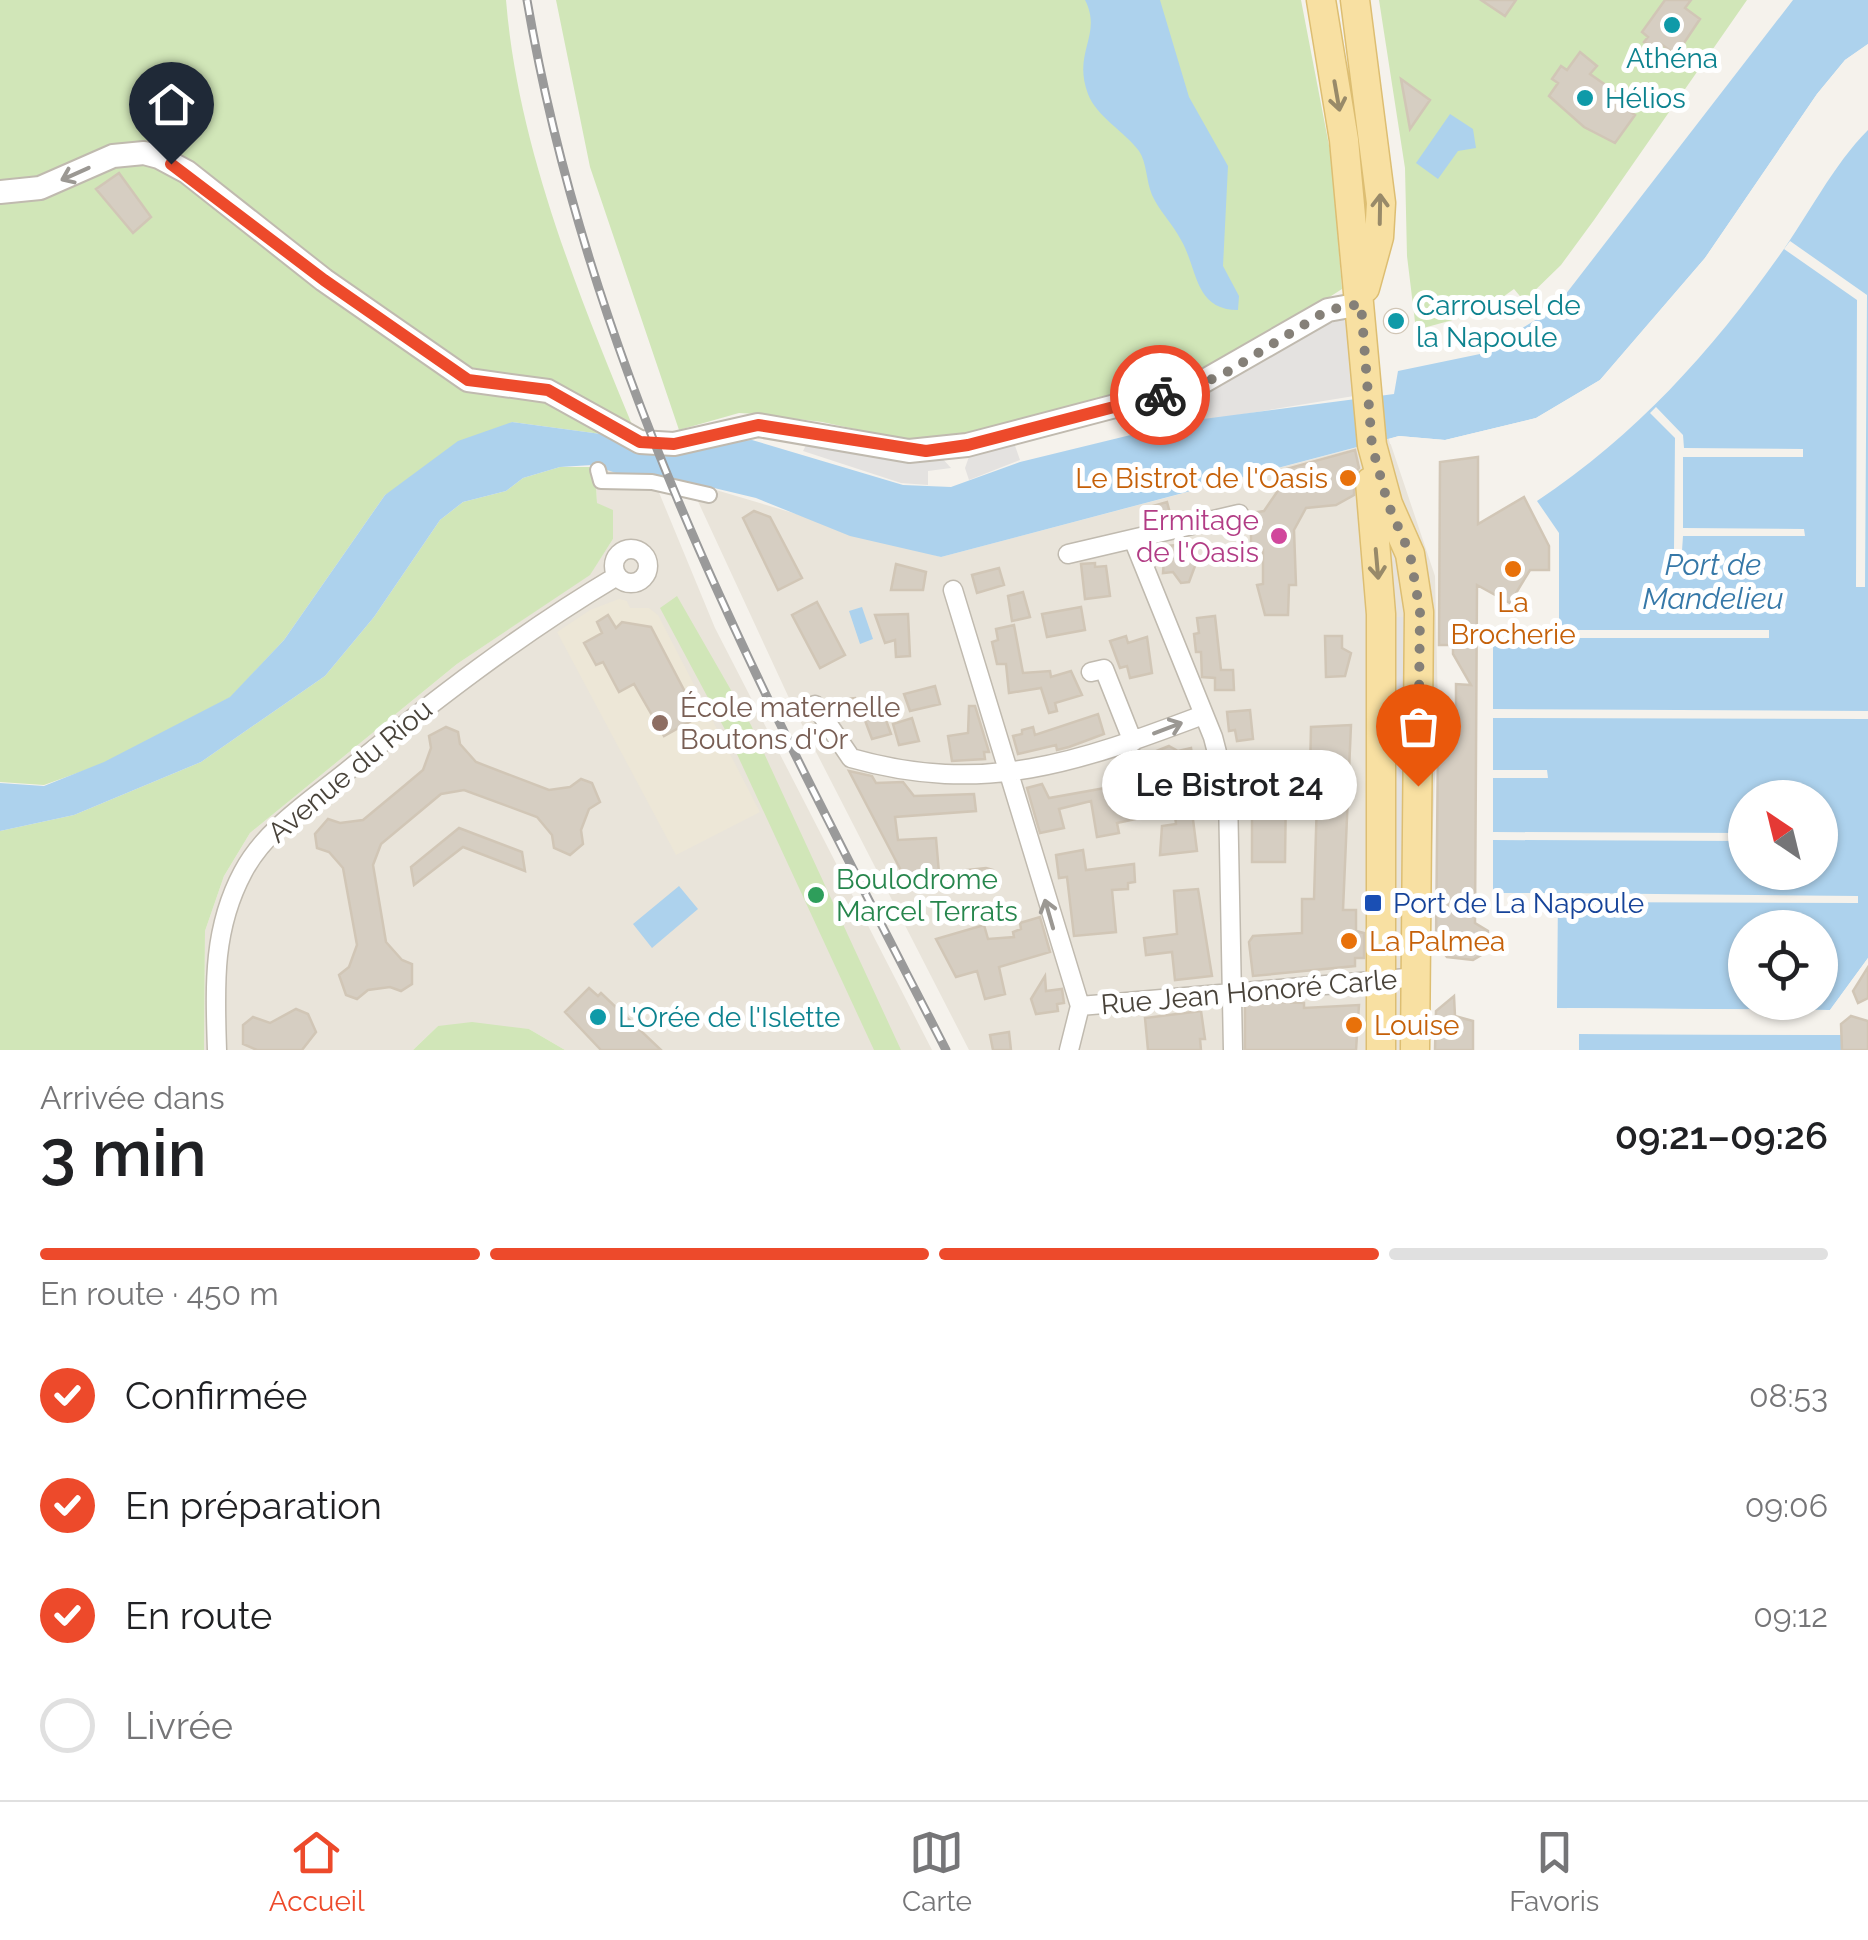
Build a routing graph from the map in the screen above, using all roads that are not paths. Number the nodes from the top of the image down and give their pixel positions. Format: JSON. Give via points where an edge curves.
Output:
{"nodes":[{"id":1,"x":1320,"y":0,"type":"edge"},
{"id":2,"x":1355,"y":0,"type":"edge"},
{"id":3,"x":0,"y":192,"type":"edge"},
{"id":4,"x":1361,"y":304,"type":"junction"},
{"id":5,"x":1372,"y":446,"type":"junction"},
{"id":6,"x":598,"y":470,"type":"dead end"},
{"id":7,"x":709,"y":495,"type":"dead end"},
{"id":8,"x":1239,"y":514,"type":"dead end"},
{"id":9,"x":1132,"y":539,"type":"junction"},
{"id":10,"x":1068,"y":554,"type":"dead end"},
{"id":11,"x":617,"y":576,"type":"dead end"},
{"id":12,"x":953,"y":590,"type":"dead end"},
{"id":13,"x":1091,"y":672,"type":"dead end"},
{"id":14,"x":815,"y":705,"type":"dead end"},
{"id":15,"x":1203,"y":715,"type":"junction"},
{"id":16,"x":1133,"y":742,"type":"junction"},
{"id":17,"x":1008,"y":775,"type":"junction"},
{"id":18,"x":1418,"y":977,"type":"junction"},
{"id":19,"x":1381,"y":978,"type":"junction"},
{"id":20,"x":1231,"y":993,"type":"junction"},
{"id":21,"x":1080,"y":1006,"type":"junction"},
{"id":22,"x":217,"y":1050,"type":"edge"},
{"id":23,"x":1069,"y":1050,"type":"edge"},
{"id":24,"x":1233,"y":1050,"type":"edge"},
{"id":25,"x":1380,"y":1050,"type":"edge"},
{"id":26,"x":1416,"y":1050,"type":"edge"}],
"edges":[{"from":1,"to":4,"type":"main road","one_way":true,"via":[[1344,140]]},
{"from":4,"to":2,"type":"main road","one_way":true,"via":[[1381,203]]},
{"from":4,"to":3,"type":"street","one_way":true,"via":[[1328,310],[1199,384],[946,448],[909,451],[758,425],[674,444],[640,442],[548,390],[468,380],[159,158],[113,156],[40,188]]},
{"from":4,"to":5,"type":"main road"},
{"from":5,"to":18,"type":"main road","via":[[1410,554],[1420,612]]},
{"from":5,"to":19,"type":"main road","one_way":true,"via":[[1381,614]]},
{"from":6,"to":7,"type":"street","via":[[601,481],[652,482]]},
{"from":8,"to":9,"type":"street"},
{"from":9,"to":10,"type":"street"},
{"from":9,"to":15,"type":"street"},
{"from":11,"to":22,"type":"street","name":"Avenue du Riou","via":[[456,681],[266,840],[244,869],[218,938]]},
{"from":12,"to":17,"type":"street"},
{"from":13,"to":16,"type":"street","via":[[1104,670]]},
{"from":14,"to":17,"type":"street","via":[[851,758],[922,774]]},
{"from":16,"to":15,"type":"street","one_way":true},
{"from":15,"to":20,"type":"street","via":[[1228,795]]},
{"from":16,"to":17,"type":"street"},
{"from":21,"to":17,"type":"street","one_way":true},
{"from":18,"to":19,"type":"street","name":"Rue Jean Honoré Carle"},
{"from":18,"to":26,"type":"main road"},
{"from":19,"to":20,"type":"street","name":"Rue Jean Honoré Carle"},
{"from":19,"to":25,"type":"main road"},
{"from":20,"to":21,"type":"street","name":"Rue Jean Honoré Carle"},
{"from":20,"to":24,"type":"street"},
{"from":21,"to":23,"type":"street"}]}
